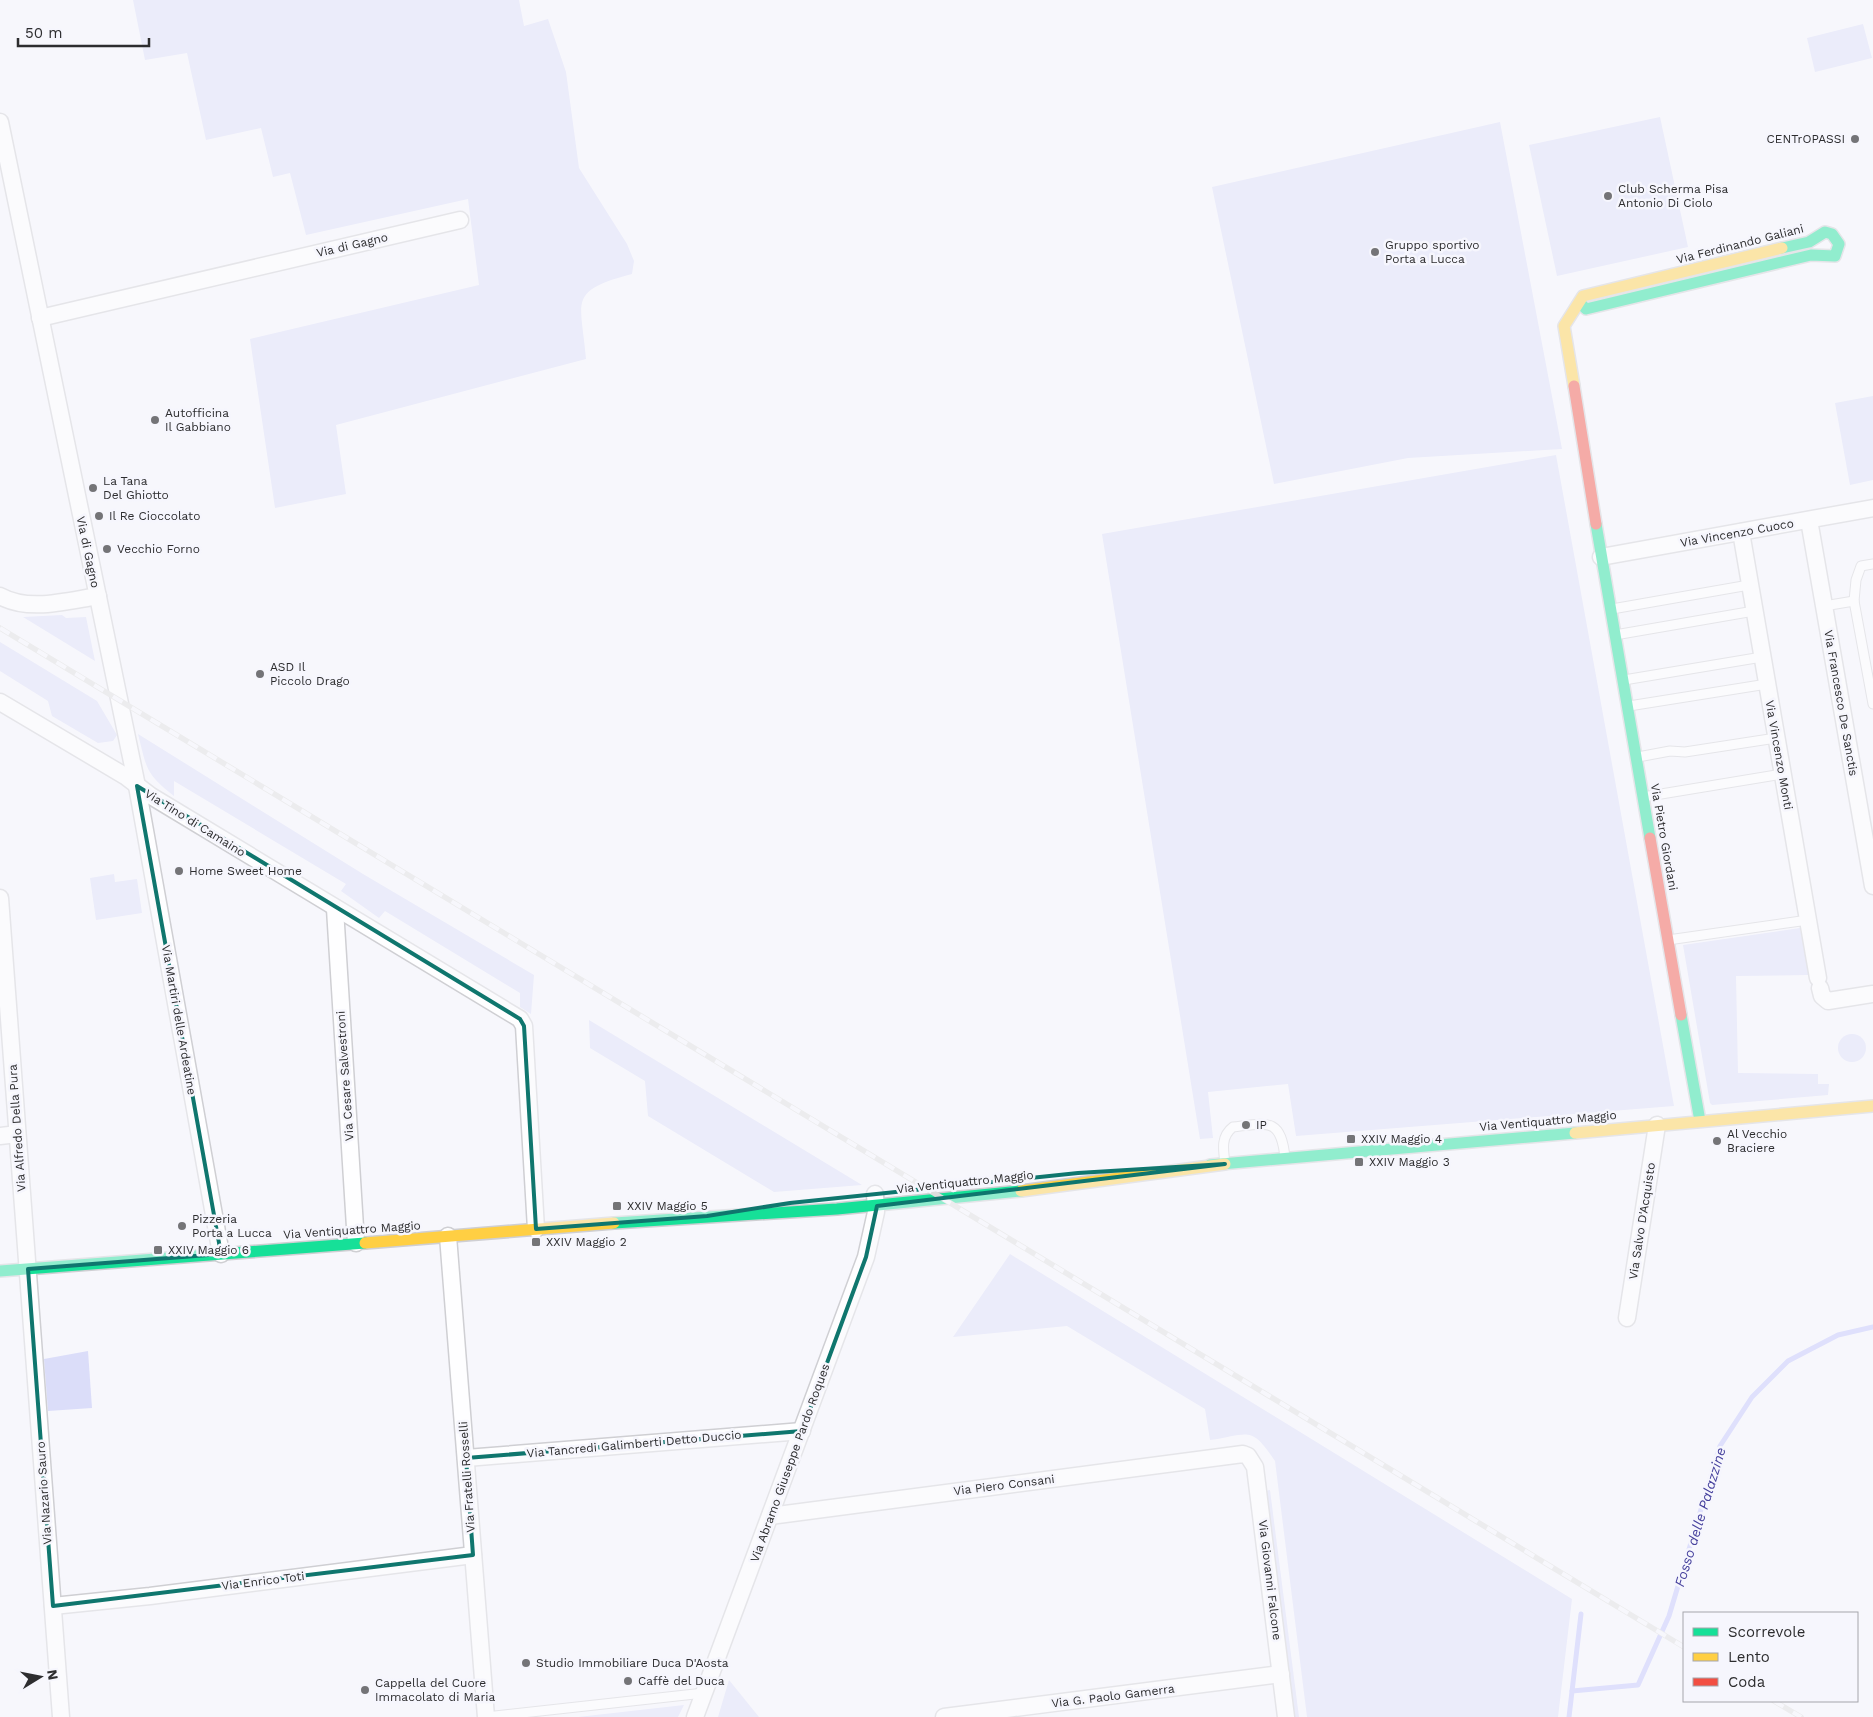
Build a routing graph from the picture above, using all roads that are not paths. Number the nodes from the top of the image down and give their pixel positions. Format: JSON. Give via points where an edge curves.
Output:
{"nodes":[{"id":1,"x":0,"y":122,"type":"edge"},
{"id":2,"x":460,"y":220,"type":"dead end"},
{"id":3,"x":1581,"y":304,"type":"junction"},
{"id":4,"x":40,"y":318,"type":"junction"},
{"id":5,"x":1873,"y":508,"type":"edge"},
{"id":6,"x":1809,"y":520,"type":"junction"},
{"id":7,"x":1740,"y":532,"type":"junction"},
{"id":8,"x":1601,"y":557,"type":"junction"},
{"id":9,"x":1873,"y":564,"type":"edge"},
{"id":10,"x":1749,"y":585,"type":"junction"},
{"id":11,"x":0,"y":596,"type":"edge"},
{"id":12,"x":98,"y":596,"type":"junction"},
{"id":13,"x":1854,"y":601,"type":"junction"},
{"id":14,"x":1824,"y":606,"type":"junction"},
{"id":15,"x":1610,"y":610,"type":"junction"},
{"id":16,"x":1754,"y":611,"type":"junction"},
{"id":17,"x":1615,"y":635,"type":"junction"},
{"id":18,"x":1762,"y":657,"type":"junction"},
{"id":19,"x":1870,"y":671,"type":"edge"},
{"id":20,"x":1623,"y":680,"type":"junction"},
{"id":21,"x":1767,"y":684,"type":"junction"},
{"id":22,"x":0,"y":702,"type":"edge"},
{"id":23,"x":1873,"y":704,"type":"edge"},
{"id":24,"x":1627,"y":706,"type":"junction"},
{"id":25,"x":1776,"y":738,"type":"junction"},
{"id":26,"x":1636,"y":757,"type":"junction"},
{"id":27,"x":1782,"y":774,"type":"junction"},
{"id":28,"x":136,"y":786,"type":"junction"},
{"id":29,"x":1643,"y":797,"type":"junction"},
{"id":30,"x":1873,"y":886,"type":"edge"},
{"id":31,"x":0,"y":898,"type":"edge"},
{"id":32,"x":335,"y":909,"type":"junction"},
{"id":33,"x":1808,"y":920,"type":"junction"},
{"id":34,"x":1668,"y":940,"type":"junction"},
{"id":35,"x":1873,"y":994,"type":"edge"},
{"id":36,"x":1873,"y":1106,"type":"edge"},
{"id":37,"x":1700,"y":1121,"type":"junction"},
{"id":38,"x":1657,"y":1125,"type":"junction"},
{"id":39,"x":17,"y":1134,"type":"junction"},
{"id":40,"x":0,"y":1136,"type":"edge"},
{"id":41,"x":1285,"y":1158,"type":"junction"},
{"id":42,"x":1225,"y":1164,"type":"junction"},
{"id":43,"x":1031,"y":1178,"type":"dead end"},
{"id":44,"x":910,"y":1190,"type":"dead end"},
{"id":45,"x":875,"y":1200,"type":"junction"},
{"id":46,"x":536,"y":1229,"type":"junction"},
{"id":47,"x":448,"y":1236,"type":"junction"},
{"id":48,"x":356,"y":1243,"type":"junction"},
{"id":49,"x":221,"y":1254,"type":"junction"},
{"id":50,"x":28,"y":1269,"type":"junction"},
{"id":51,"x":0,"y":1271,"type":"edge"},
{"id":52,"x":1627,"y":1318,"type":"dead end"},
{"id":53,"x":802,"y":1431,"type":"junction"},
{"id":54,"x":1237,"y":1455,"type":"joint"},
{"id":55,"x":466,"y":1458,"type":"junction"},
{"id":56,"x":770,"y":1516,"type":"junction"},
{"id":57,"x":473,"y":1555,"type":"junction"},
{"id":58,"x":53,"y":1606,"type":"junction"},
{"id":59,"x":1281,"y":1674,"type":"junction"},
{"id":60,"x":704,"y":1693,"type":"junction"},
{"id":61,"x":61,"y":1717,"type":"edge"},
{"id":62,"x":486,"y":1717,"type":"edge"},
{"id":63,"x":695,"y":1717,"type":"edge"},
{"id":64,"x":944,"y":1717,"type":"edge"},
{"id":65,"x":1286,"y":1717,"type":"edge"}],
"edges":[{"from":1,"to":4,"type":"street","name":"Via di Gagno"},
{"from":2,"to":4,"type":"street","name":"Via di Gagno"},
{"from":3,"to":3,"type":"street","name":"Via Ferdinando Galiani","via":[[1586,309],[1811,255],[1832,257],[1838,251],[1839,243],[1832,234],[1821,233],[1802,244],[1583,296]]},
{"from":3,"to":8,"type":"street","name":"Via Ferdinando Galiani","via":[[1566,319],[1564,330]]},
{"from":4,"to":12,"type":"street","name":"Via di Gagno"},
{"from":5,"to":6,"type":"street","name":"Via Vincenzo Cuoco"},
{"from":6,"to":7,"type":"street","name":"Via Vincenzo Cuoco"},
{"from":6,"to":14,"type":"street","name":"Via Francesco De Sanctis"},
{"from":7,"to":8,"type":"street","name":"Via Vincenzo Cuoco"},
{"from":7,"to":10,"type":"street","name":"Via Vincenzo Monti"},
{"from":8,"to":15,"type":"street","name":"Via Pietro Giordani"},
{"from":9,"to":13,"type":"lane","via":[[1861,566]]},
{"from":10,"to":15,"type":"lane"},
{"from":10,"to":16,"type":"street","name":"Via Vincenzo Monti"},
{"from":11,"to":12,"type":"street","via":[[28,605]]},
{"from":12,"to":28,"type":"street","name":"Via di Gagno"},
{"from":13,"to":14,"type":"lane"},
{"from":13,"to":19,"type":"lane"},
{"from":14,"to":30,"type":"street","name":"Via Francesco De Sanctis"},
{"from":15,"to":17,"type":"street","name":"Via Pietro Giordani"},
{"from":16,"to":17,"type":"lane"},
{"from":16,"to":18,"type":"street","name":"Via Vincenzo Monti"},
{"from":17,"to":20,"type":"street","name":"Via Pietro Giordani"},
{"from":18,"to":20,"type":"lane"},
{"from":18,"to":21,"type":"street","name":"Via Vincenzo Monti"},
{"from":19,"to":23,"type":"lane"},
{"from":20,"to":24,"type":"street","name":"Via Pietro Giordani"},
{"from":21,"to":24,"type":"lane"},
{"from":21,"to":25,"type":"street","name":"Via Vincenzo Monti"},
{"from":22,"to":28,"type":"street","name":"Via Tino di Camaino","via":[[125,776]]},
{"from":24,"to":26,"type":"street","name":"Via Pietro Giordani"},
{"from":25,"to":26,"type":"lane"},
{"from":25,"to":27,"type":"street","name":"Via Vincenzo Monti"},
{"from":26,"to":29,"type":"street","name":"Via Pietro Giordani"},
{"from":27,"to":29,"type":"lane"},
{"from":27,"to":33,"type":"street","name":"Via Vincenzo Monti"},
{"from":28,"to":32,"type":"street","name":"Via Tino di Camaino"},
{"from":28,"to":49,"type":"street","name":"Via Martiri delle Ardeatine"},
{"from":29,"to":34,"type":"street","name":"Via Pietro Giordani"},
{"from":31,"to":39,"type":"street","name":"Via Alfredo Della Pura"},
{"from":32,"to":46,"type":"street","name":"Via Tino di Camaino","via":[[520,1018],[524,1026]]},
{"from":32,"to":48,"type":"street","name":"Via Cesare Salvestroni"},
{"from":33,"to":34,"type":"lane"},
{"from":33,"to":35,"type":"street","name":"Via Vincenzo Monti","via":[[1822,996],[1828,1001]]},
{"from":34,"to":37,"type":"street","name":"Via Pietro Giordani"},
{"from":36,"to":37,"type":"street","name":"Via Ventiquattro Maggio"},
{"from":37,"to":38,"type":"street","name":"Via Ventiquattro Maggio"},
{"from":38,"to":41,"type":"street","name":"Via Ventiquattro Maggio"},
{"from":38,"to":52,"type":"street","name":"Via Salvo D'Acquisto"},
{"from":39,"to":40,"type":"street"},
{"from":39,"to":50,"type":"street","name":"Via Alfredo Della Pura"},
{"from":41,"to":42,"type":"street","name":"Via Ventiquattro Maggio"},
{"from":41,"to":42,"type":"lane","via":[[1282,1138],[1274,1127],[1264,1123],[1229,1130],[1224,1140]]},
{"from":42,"to":43,"type":"street","name":"Via Ventiquattro Maggio"},
{"from":42,"to":45,"type":"street","name":"Via Ventiquattro Maggio","via":[[1079,1183]]},
{"from":44,"to":45,"type":"street","name":"Via Ventiquattro Maggio"},
{"from":45,"to":46,"type":"street","name":"Via Ventiquattro Maggio","via":[[790,1214],[706,1216]]},
{"from":45,"to":53,"type":"street","name":"Via Abramo Giuseppe Pardo Roques","via":[[874,1228],[866,1257]]},
{"from":46,"to":47,"type":"street","name":"Via Ventiquattro Maggio"},
{"from":47,"to":48,"type":"street","name":"Via Ventiquattro Maggio"},
{"from":47,"to":55,"type":"street","name":"Via Fratelli Rosselli"},
{"from":48,"to":49,"type":"street","name":"Via Ventiquattro Maggio"},
{"from":49,"to":50,"type":"street","name":"Via Ventiquattro Maggio"},
{"from":50,"to":51,"type":"street","name":"Via Ventiquattro Maggio"},
{"from":50,"to":58,"type":"street","name":"Via Nazario Sauro"},
{"from":53,"to":55,"type":"street","name":"Via Tancredi Galimberti Detto Duccio"},
{"from":53,"to":56,"type":"street","name":"Via Abramo Giuseppe Pardo Roques"},
{"from":54,"to":56,"type":"street","name":"Via Piero Consani"},
{"from":54,"to":59,"type":"street","name":"Via Giovanni Falcone","via":[[1248,1456],[1256,1467]]},
{"from":55,"to":57,"type":"street","name":"Via Fratelli Rosselli"},
{"from":56,"to":60,"type":"street","name":"Via Abramo Giuseppe Pardo Roques"},
{"from":57,"to":58,"type":"street","name":"Via Enrico Toti"},
{"from":57,"to":62,"type":"street","name":"Via Fratelli Rosselli"},
{"from":58,"to":61,"type":"street","name":"Via Nazario Sauro"},
{"from":59,"to":64,"type":"street","name":"Via G. Paolo Gamerra"},
{"from":59,"to":65,"type":"street","name":"Via Giovanni Falcone"},
{"from":60,"to":62,"type":"lane"},
{"from":60,"to":63,"type":"street","name":"Via Abramo Giuseppe Pardo Roques"}]}
